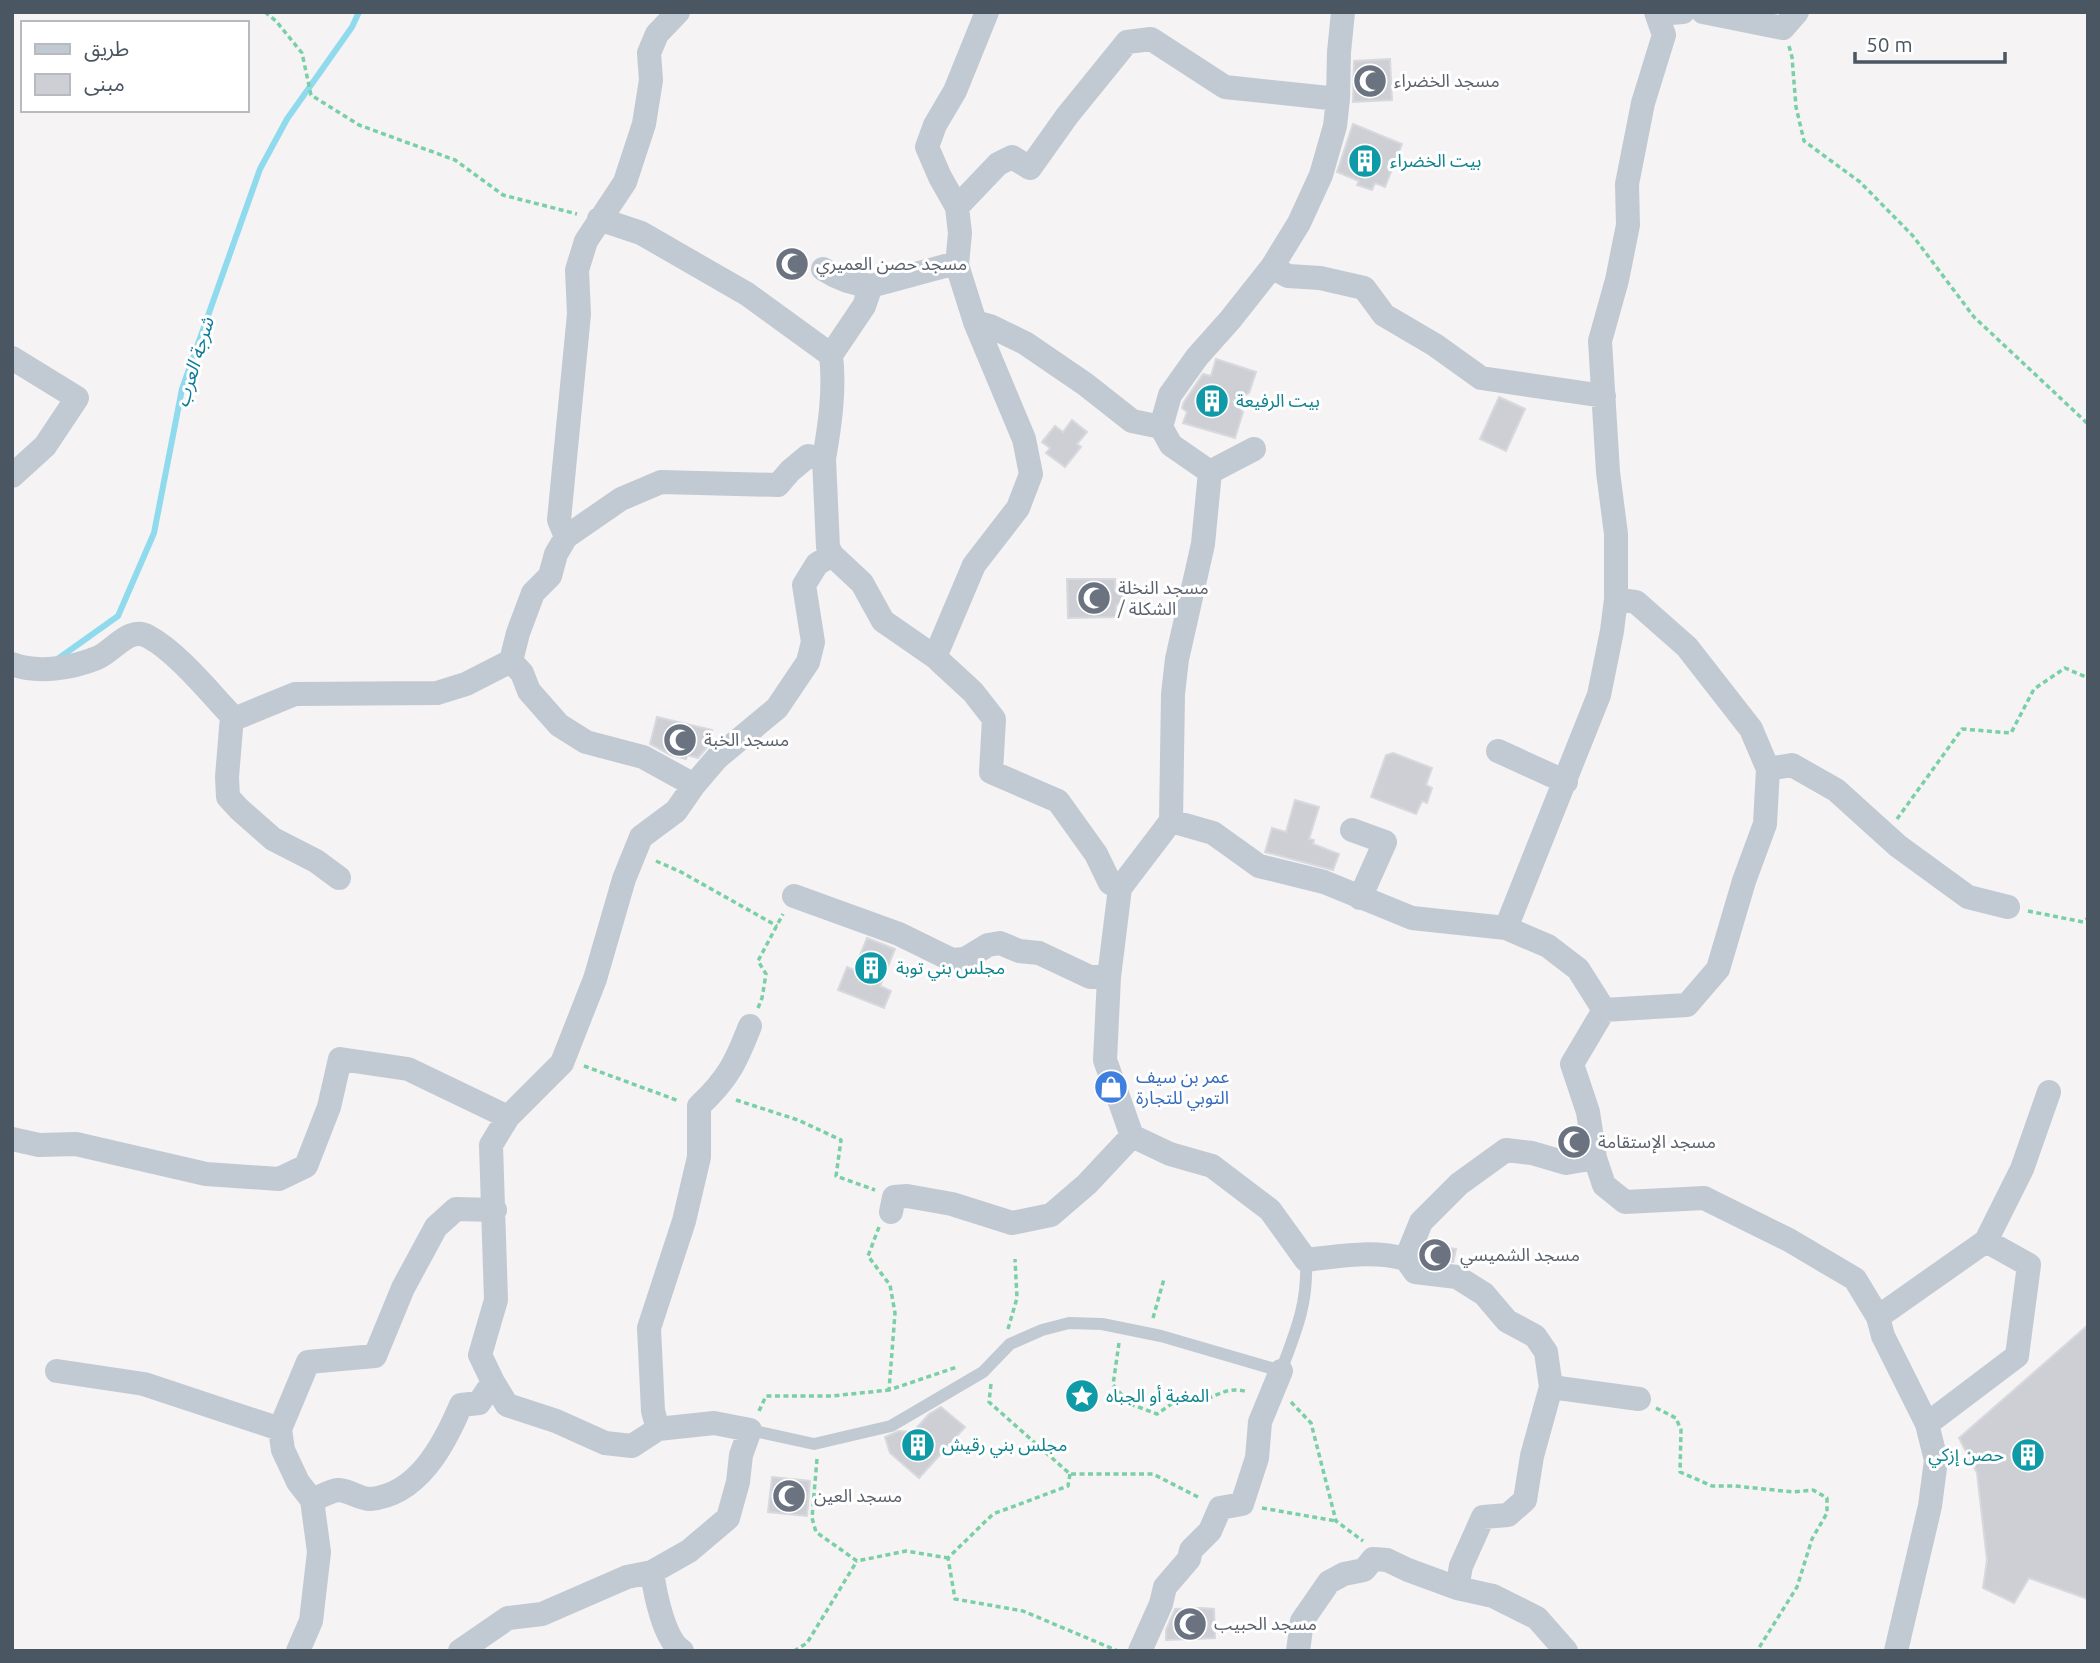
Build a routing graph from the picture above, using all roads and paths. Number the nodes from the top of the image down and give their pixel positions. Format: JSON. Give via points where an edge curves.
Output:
{"nodes":[{"id":1,"x":265,"y":12,"type":"edge"},
{"id":2,"x":678,"y":12,"type":"edge"},
{"id":3,"x":987,"y":12,"type":"edge"},
{"id":4,"x":1343,"y":12,"type":"edge"},
{"id":5,"x":1684,"y":12,"type":"edge"},
{"id":6,"x":1703,"y":12,"type":"edge"},
{"id":7,"x":1657,"y":13,"type":"edge"},
{"id":8,"x":1790,"y":20,"type":"edge"},
{"id":9,"x":1338,"y":99,"type":"junction"},
{"id":10,"x":957,"y":207,"type":"junction"},
{"id":11,"x":599,"y":219,"type":"junction"},
{"id":12,"x":957,"y":265,"type":"junction"},
{"id":13,"x":1272,"y":267,"type":"junction"},
{"id":14,"x":823,"y":269,"type":"dead end"},
{"id":15,"x":871,"y":286,"type":"junction"},
{"id":16,"x":975,"y":322,"type":"junction"},
{"id":17,"x":831,"y":355,"type":"junction"},
{"id":18,"x":12,"y":358,"type":"edge"},
{"id":19,"x":1604,"y":396,"type":"junction"},
{"id":20,"x":2088,"y":424,"type":"edge"},
{"id":21,"x":1161,"y":427,"type":"junction"},
{"id":22,"x":1254,"y":450,"type":"dead end"},
{"id":23,"x":824,"y":459,"type":"junction"},
{"id":24,"x":1210,"y":472,"type":"junction"},
{"id":25,"x":12,"y":476,"type":"edge"},
{"id":26,"x":566,"y":537,"type":"junction"},
{"id":27,"x":832,"y":555,"type":"junction"},
{"id":28,"x":1616,"y":599,"type":"junction"},
{"id":29,"x":935,"y":657,"type":"junction"},
{"id":30,"x":511,"y":661,"type":"junction"},
{"id":31,"x":12,"y":664,"type":"edge"},
{"id":32,"x":2088,"y":678,"type":"edge"},
{"id":33,"x":232,"y":716,"type":"junction"},
{"id":34,"x":1498,"y":751,"type":"dead end"},
{"id":35,"x":1768,"y":769,"type":"junction"},
{"id":36,"x":1566,"y":782,"type":"junction"},
{"id":37,"x":694,"y":785,"type":"junction"},
{"id":38,"x":1171,"y":821,"type":"junction"},
{"id":39,"x":1352,"y":830,"type":"dead end"},
{"id":40,"x":1886,"y":835,"type":"junction"},
{"id":41,"x":634,"y":852,"type":"junction"},
{"id":42,"x":339,"y":878,"type":"dead end"},
{"id":43,"x":1120,"y":888,"type":"junction"},
{"id":44,"x":793,"y":895,"type":"joint"},
{"id":45,"x":1360,"y":898,"type":"junction"},
{"id":46,"x":2008,"y":907,"type":"joint"},
{"id":47,"x":2088,"y":918,"type":"edge"},
{"id":48,"x":777,"y":926,"type":"junction"},
{"id":49,"x":1506,"y":928,"type":"junction"},
{"id":50,"x":1108,"y":977,"type":"junction"},
{"id":51,"x":1604,"y":1010,"type":"junction"},
{"id":52,"x":750,"y":1026,"type":"joint"},
{"id":53,"x":562,"y":1063,"type":"junction"},
{"id":54,"x":2049,"y":1092,"type":"dead end"},
{"id":55,"x":706,"y":1100,"type":"junction"},
{"id":56,"x":508,"y":1117,"type":"junction"},
{"id":57,"x":1132,"y":1136,"type":"junction"},
{"id":58,"x":12,"y":1139,"type":"edge"},
{"id":59,"x":1595,"y":1158,"type":"junction"},
{"id":60,"x":892,"y":1205,"type":"junction"},
{"id":61,"x":495,"y":1210,"type":"junction"},
{"id":62,"x":1986,"y":1241,"type":"junction"},
{"id":63,"x":1015,"y":1259,"type":"dead end"},
{"id":64,"x":1406,"y":1259,"type":"junction"},
{"id":65,"x":1306,"y":1260,"type":"junction"},
{"id":66,"x":1164,"y":1279,"type":"dead end"},
{"id":67,"x":1878,"y":1317,"type":"junction"},
{"id":68,"x":1123,"y":1328,"type":"junction"},
{"id":69,"x":1149,"y":1333,"type":"junction"},
{"id":70,"x":1010,"y":1344,"type":"junction"},
{"id":71,"x":991,"y":1364,"type":"junction"},
{"id":72,"x":57,"y":1371,"type":"dead end"},
{"id":73,"x":976,"y":1376,"type":"junction"},
{"id":74,"x":493,"y":1382,"type":"junction"},
{"id":75,"x":1276,"y":1385,"type":"junction"},
{"id":76,"x":1551,"y":1387,"type":"junction"},
{"id":77,"x":890,"y":1390,"type":"junction"},
{"id":78,"x":1639,"y":1399,"type":"joint"},
{"id":79,"x":1927,"y":1424,"type":"junction"},
{"id":80,"x":280,"y":1429,"type":"junction"},
{"id":81,"x":658,"y":1429,"type":"junction"},
{"id":82,"x":750,"y":1430,"type":"junction"},
{"id":83,"x":814,"y":1444,"type":"junction"},
{"id":84,"x":1070,"y":1474,"type":"junction"},
{"id":85,"x":312,"y":1500,"type":"junction"},
{"id":86,"x":1231,"y":1506,"type":"junction"},
{"id":87,"x":1336,"y":1521,"type":"junction"},
{"id":88,"x":948,"y":1558,"type":"junction"},
{"id":89,"x":857,"y":1560,"type":"junction"},
{"id":90,"x":1387,"y":1560,"type":"junction"},
{"id":91,"x":652,"y":1572,"type":"junction"},
{"id":92,"x":1457,"y":1588,"type":"junction"},
{"id":93,"x":298,"y":1651,"type":"edge"},
{"id":94,"x":460,"y":1651,"type":"edge"},
{"id":95,"x":682,"y":1651,"type":"edge"},
{"id":96,"x":794,"y":1651,"type":"edge"},
{"id":97,"x":1118,"y":1651,"type":"edge"},
{"id":98,"x":1140,"y":1651,"type":"edge"},
{"id":99,"x":1298,"y":1651,"type":"edge"},
{"id":100,"x":1566,"y":1651,"type":"edge"},
{"id":101,"x":1757,"y":1651,"type":"edge"},
{"id":102,"x":1896,"y":1651,"type":"edge"}],
"edges":[{"from":1,"to":11,"type":"path","via":[[302,53],[312,95],[359,125],[455,160],[503,195]]},
{"from":2,"to":11,"type":"street","via":[[657,34],[649,53],[651,80],[644,124],[625,183]]},
{"from":3,"to":10,"type":"street","via":[[927,147]]},
{"from":4,"to":9,"type":"street"},
{"from":5,"to":7,"type":"street"},
{"from":6,"to":8,"type":"street"},
{"from":7,"to":19,"type":"street","via":[[1664,35],[1643,103],[1627,184],[1628,225],[1600,341]]},
{"from":8,"to":20,"type":"path","via":[[1796,107],[1804,141],[1860,182],[1913,236],[1974,317]]},
{"from":9,"to":10,"type":"street","via":[[1224,87],[1151,39],[1127,42],[1030,169],[1012,157],[998,163]]},
{"from":9,"to":13,"type":"street","via":[[1321,176]]},
{"from":10,"to":12,"type":"street"},
{"from":11,"to":17,"type":"street","via":[[641,233],[747,294]]},
{"from":11,"to":26,"type":"street","via":[[577,271],[579,314],[559,520]]},
{"from":12,"to":15,"type":"street"},
{"from":12,"to":16,"type":"street"},
{"from":13,"to":19,"type":"street","via":[[1288,276],[1364,288],[1384,315],[1481,378]]},
{"from":13,"to":21,"type":"street","via":[[1170,395]]},
{"from":14,"to":15,"type":"street","via":[[836,278]]},
{"from":15,"to":17,"type":"street","via":[[864,306]]},
{"from":16,"to":21,"type":"street","via":[[1025,342],[1132,421]]},
{"from":16,"to":29,"type":"street","via":[[1024,439],[1031,474],[1018,508],[974,565]]},
{"from":17,"to":23,"type":"street","via":[[832,415]]},
{"from":18,"to":25,"type":"street","via":[[77,398],[45,446]]},
{"from":19,"to":28,"type":"street","via":[[1616,534]]},
{"from":21,"to":24,"type":"street","via":[[1171,445]]},
{"from":22,"to":24,"type":"street"},
{"from":23,"to":26,"type":"street","via":[[808,456],[778,485],[661,482],[621,499]]},
{"from":23,"to":27,"type":"street"},
{"from":24,"to":38,"type":"street","via":[[1203,544],[1173,694]]},
{"from":26,"to":30,"type":"street","via":[[550,576],[533,593]]},
{"from":27,"to":29,"type":"street","via":[[862,583],[883,621]]},
{"from":27,"to":37,"type":"street","via":[[817,564],[804,585],[814,642],[808,662],[777,708],[717,758]]},
{"from":28,"to":35,"type":"street","via":[[1636,602],[1687,647],[1751,730]]},
{"from":28,"to":36,"type":"street","via":[[1599,695]]},
{"from":29,"to":43,"type":"street","via":[[974,692],[994,719],[991,772],[1058,801],[1096,854],[1110,883]]},
{"from":30,"to":33,"type":"street","via":[[437,693],[295,694]]},
{"from":30,"to":37,"type":"street","via":[[529,691],[559,725],[586,742],[643,757]]},
{"from":31,"to":33,"type":"street","via":[[50,670],[99,658],[127,637],[148,635]]},
{"from":32,"to":40,"type":"path","via":[[2065,668],[2034,689],[2011,733],[1962,730]]},
{"from":33,"to":42,"type":"street","via":[[228,797],[273,839]]},
{"from":34,"to":36,"type":"street"},
{"from":35,"to":40,"type":"street","via":[[1791,765],[1836,790]]},
{"from":35,"to":51,"type":"street","via":[[1765,824],[1718,969],[1687,1004]]},
{"from":36,"to":49,"type":"street"},
{"from":37,"to":41,"type":"street","via":[[676,811],[641,837]]},
{"from":38,"to":43,"type":"street"},
{"from":38,"to":45,"type":"street","via":[[1213,833],[1259,866],[1324,882]]},
{"from":39,"to":45,"type":"street","via":[[1385,842]]},
{"from":40,"to":46,"type":"street","via":[[1968,897]]},
{"from":41,"to":48,"type":"path","via":[[681,872]]},
{"from":41,"to":53,"type":"street","via":[[595,979]]},
{"from":43,"to":50,"type":"street"},
{"from":44,"to":48,"type":"path"},
{"from":44,"to":50,"type":"street","via":[[899,934],[952,960],[1000,943],[1039,953],[1090,977]]},
{"from":45,"to":49,"type":"street","via":[[1412,918]]},
{"from":46,"to":47,"type":"path","via":[[2083,922]]},
{"from":48,"to":52,"type":"path","via":[[758,961],[766,974]]},
{"from":49,"to":51,"type":"street","via":[[1548,946],[1578,969]]},
{"from":50,"to":57,"type":"street","via":[[1105,1060]]},
{"from":51,"to":59,"type":"street","via":[[1573,1064],[1588,1112]]},
{"from":52,"to":55,"type":"street","via":[[735,1064]]},
{"from":53,"to":55,"type":"path","via":[[582,1065],[677,1101]]},
{"from":53,"to":56,"type":"street"},
{"from":54,"to":62,"type":"street","via":[[2022,1169]]},
{"from":55,"to":60,"type":"path","via":[[798,1120],[842,1140],[836,1176]]},
{"from":55,"to":81,"type":"street","via":[[684,1221],[649,1328]]},
{"from":56,"to":58,"type":"street","via":[[408,1069],[340,1059],[329,1107],[306,1166],[279,1179],[206,1174],[76,1144],[39,1145]]},
{"from":56,"to":61,"type":"street","via":[[491,1145]]},
{"from":57,"to":60,"type":"street","via":[[1051,1215],[1012,1223],[907,1196]]},
{"from":57,"to":65,"type":"street","via":[[1170,1154],[1212,1166],[1270,1210]]},
{"from":59,"to":64,"type":"street","via":[[1566,1163],[1506,1150],[1459,1184],[1421,1222]]},
{"from":59,"to":67,"type":"street","via":[[1604,1185],[1625,1202],[1704,1198],[1855,1279]]},
{"from":60,"to":77,"type":"path","via":[[868,1256],[890,1286],[895,1313]]},
{"from":61,"to":74,"type":"street","via":[[496,1300],[480,1354]]},
{"from":61,"to":80,"type":"street","via":[[456,1209],[436,1227],[375,1356],[308,1362]]},
{"from":62,"to":67,"type":"street"},
{"from":62,"to":79,"type":"street","via":[[2029,1265],[2017,1356]]},
{"from":63,"to":70,"type":"path","via":[[1017,1298],[1007,1334]]},
{"from":64,"to":65,"type":"street","via":[[1368,1254]]},
{"from":64,"to":76,"type":"street","via":[[1415,1272],[1457,1277],[1484,1294],[1507,1321],[1535,1336],[1546,1352]]},
{"from":65,"to":75,"type":"lane","via":[[1303,1313]]},
{"from":66,"to":69,"type":"path"},
{"from":67,"to":79,"type":"street"},
{"from":68,"to":69,"type":"lane"},
{"from":68,"to":70,"type":"lane","via":[[1069,1323]]},
{"from":68,"to":75,"type":"path","via":[[1114,1385],[1130,1404],[1157,1414],[1180,1398],[1196,1402],[1219,1392]]},
{"from":69,"to":75,"type":"lane","via":[[1213,1350]]},
{"from":70,"to":71,"type":"lane"},
{"from":71,"to":73,"type":"lane"},
{"from":71,"to":84,"type":"path","via":[[989,1402]]},
{"from":72,"to":80,"type":"street","via":[[144,1384]]},
{"from":73,"to":77,"type":"path","via":[[968,1366],[956,1367]]},
{"from":73,"to":83,"type":"lane","via":[[891,1426]]},
{"from":74,"to":81,"type":"street","via":[[507,1405],[605,1443],[632,1446]]},
{"from":74,"to":85,"type":"street","via":[[479,1403],[461,1405],[448,1436],[428,1464],[397,1492],[367,1499],[339,1490]]},
{"from":75,"to":86,"type":"street","via":[[1260,1422],[1256,1458]]},
{"from":75,"to":87,"type":"path","via":[[1311,1423]]},
{"from":76,"to":78,"type":"street"},
{"from":76,"to":92,"type":"street","via":[[1525,1500],[1508,1515],[1483,1517],[1461,1566]]},
{"from":77,"to":82,"type":"path","via":[[765,1396]]},
{"from":78,"to":101,"type":"path","via":[[1676,1418],[1681,1430],[1681,1472],[1712,1486],[1813,1490],[1827,1498],[1827,1513],[1812,1539],[1797,1587]]},
{"from":79,"to":102,"type":"street","via":[[1936,1460],[1930,1506]]},
{"from":80,"to":85,"type":"street","via":[[283,1450]]},
{"from":81,"to":82,"type":"street","via":[[714,1423]]},
{"from":82,"to":83,"type":"lane"},
{"from":82,"to":91,"type":"street","via":[[728,1518]]},
{"from":83,"to":89,"type":"path","via":[[818,1465],[812,1518],[816,1532]]},
{"from":84,"to":86,"type":"path","via":[[1153,1474]]},
{"from":84,"to":88,"type":"path","via":[[1068,1486],[993,1514]]},
{"from":85,"to":93,"type":"street","via":[[319,1552],[311,1621]]},
{"from":86,"to":87,"type":"path"},
{"from":86,"to":98,"type":"street","via":[[1165,1587]]},
{"from":87,"to":90,"type":"path"},
{"from":88,"to":89,"type":"path","via":[[906,1551]]},
{"from":88,"to":97,"type":"path","via":[[955,1599],[1023,1611]]},
{"from":89,"to":96,"type":"path","via":[[807,1643]]},
{"from":90,"to":92,"type":"street"},
{"from":90,"to":99,"type":"street","via":[[1373,1559],[1364,1570],[1329,1582],[1302,1621]]},
{"from":91,"to":94,"type":"street","via":[[627,1577],[541,1614],[508,1618]]},
{"from":91,"to":95,"type":"street","via":[[656,1598],[674,1646]]},
{"from":92,"to":100,"type":"street","via":[[1493,1596],[1537,1618]]}]}
